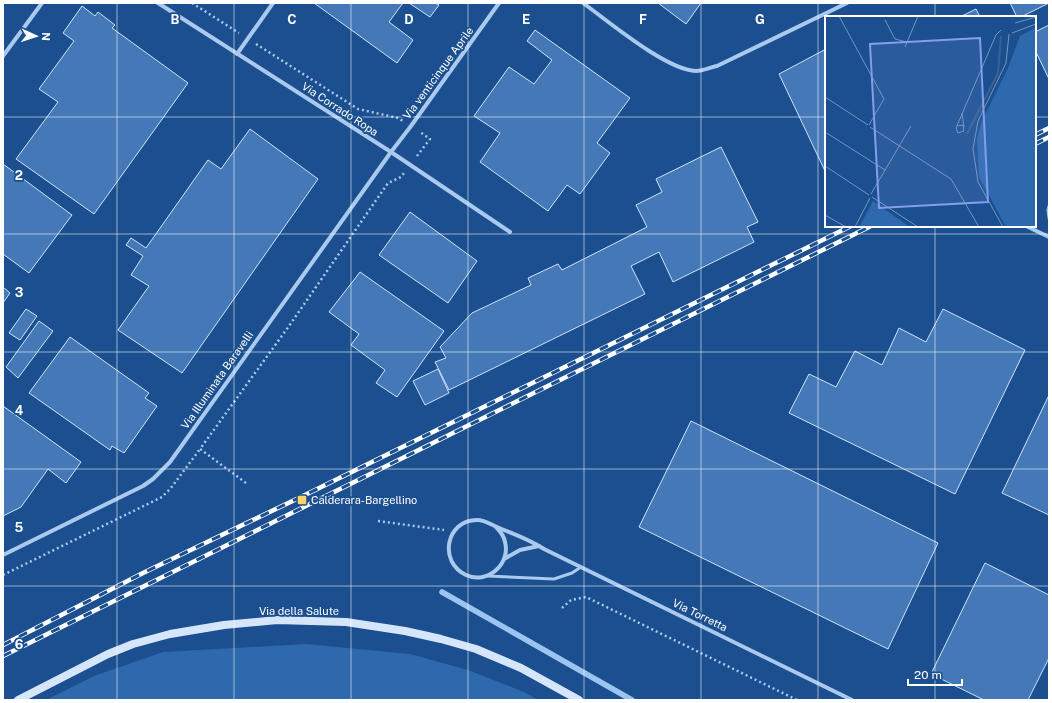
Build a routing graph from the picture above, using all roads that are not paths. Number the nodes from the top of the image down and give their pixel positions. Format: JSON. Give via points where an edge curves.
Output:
{"nodes":[{"id":1,"x":42,"y":3,"type":"edge"},
{"id":2,"x":158,"y":3,"type":"edge"},
{"id":3,"x":273,"y":3,"type":"edge"},
{"id":4,"x":499,"y":3,"type":"edge"},
{"id":5,"x":583,"y":3,"type":"edge"},
{"id":6,"x":847,"y":3,"type":"edge"},
{"id":7,"x":237,"y":54,"type":"junction"},
{"id":8,"x":3,"y":56,"type":"edge"},
{"id":9,"x":390,"y":152,"type":"junction"},
{"id":10,"x":1049,"y":206,"type":"edge"},
{"id":11,"x":1049,"y":218,"type":"edge"},
{"id":12,"x":1028,"y":227,"type":"edge"},
{"id":13,"x":510,"y":232,"type":"dead end"},
{"id":14,"x":1049,"y":238,"type":"edge"},
{"id":15,"x":496,"y":527,"type":"junction"},
{"id":16,"x":540,"y":546,"type":"junction"},
{"id":17,"x":3,"y":555,"type":"edge"},
{"id":18,"x":504,"y":559,"type":"junction"},
{"id":19,"x":581,"y":567,"type":"junction"},
{"id":20,"x":488,"y":576,"type":"junction"},
{"id":21,"x":18,"y":700,"type":"edge"},
{"id":22,"x":579,"y":700,"type":"edge"},
{"id":23,"x":852,"y":700,"type":"edge"}],
"edges":[{"from":1,"to":8,"type":"street"},
{"from":2,"to":7,"type":"street","name":"Via Corrado Ropa"},
{"from":3,"to":7,"type":"street"},
{"from":4,"to":9,"type":"street","name":"Via venticinque Aprile"},
{"from":5,"to":6,"type":"street","via":[[648,50],[676,66],[696,71],[717,66]]},
{"from":7,"to":9,"type":"street","name":"Via Corrado Ropa"},
{"from":9,"to":13,"type":"street","name":"Via Corrado Ropa"},
{"from":9,"to":17,"type":"street","name":"Via Illuminata Baravelli","via":[[170,462],[143,486]]},
{"from":10,"to":11,"type":"lane"},
{"from":12,"to":14,"type":"street"},
{"from":15,"to":16,"type":"street","name":"Via Torretta"},
{"from":15,"to":18,"type":"street","via":[[506,542]]},
{"from":15,"to":20,"type":"street","name":"Via Torretta","via":[[488,522],[469,521],[454,531],[448,549],[454,566],[461,573],[469,577]]},
{"from":16,"to":18,"type":"street","via":[[520,550]]},
{"from":16,"to":19,"type":"street","name":"Via Torretta"},
{"from":18,"to":20,"type":"street","via":[[498,569]]},
{"from":19,"to":20,"type":"lane","via":[[554,579]]},
{"from":19,"to":23,"type":"street","name":"Via Torretta"},
{"from":21,"to":22,"type":"street","name":"Via della Salute","via":[[133,644],[170,634],[224,625],[284,620],[346,622],[448,641],[476,649],[521,668]]}]}
